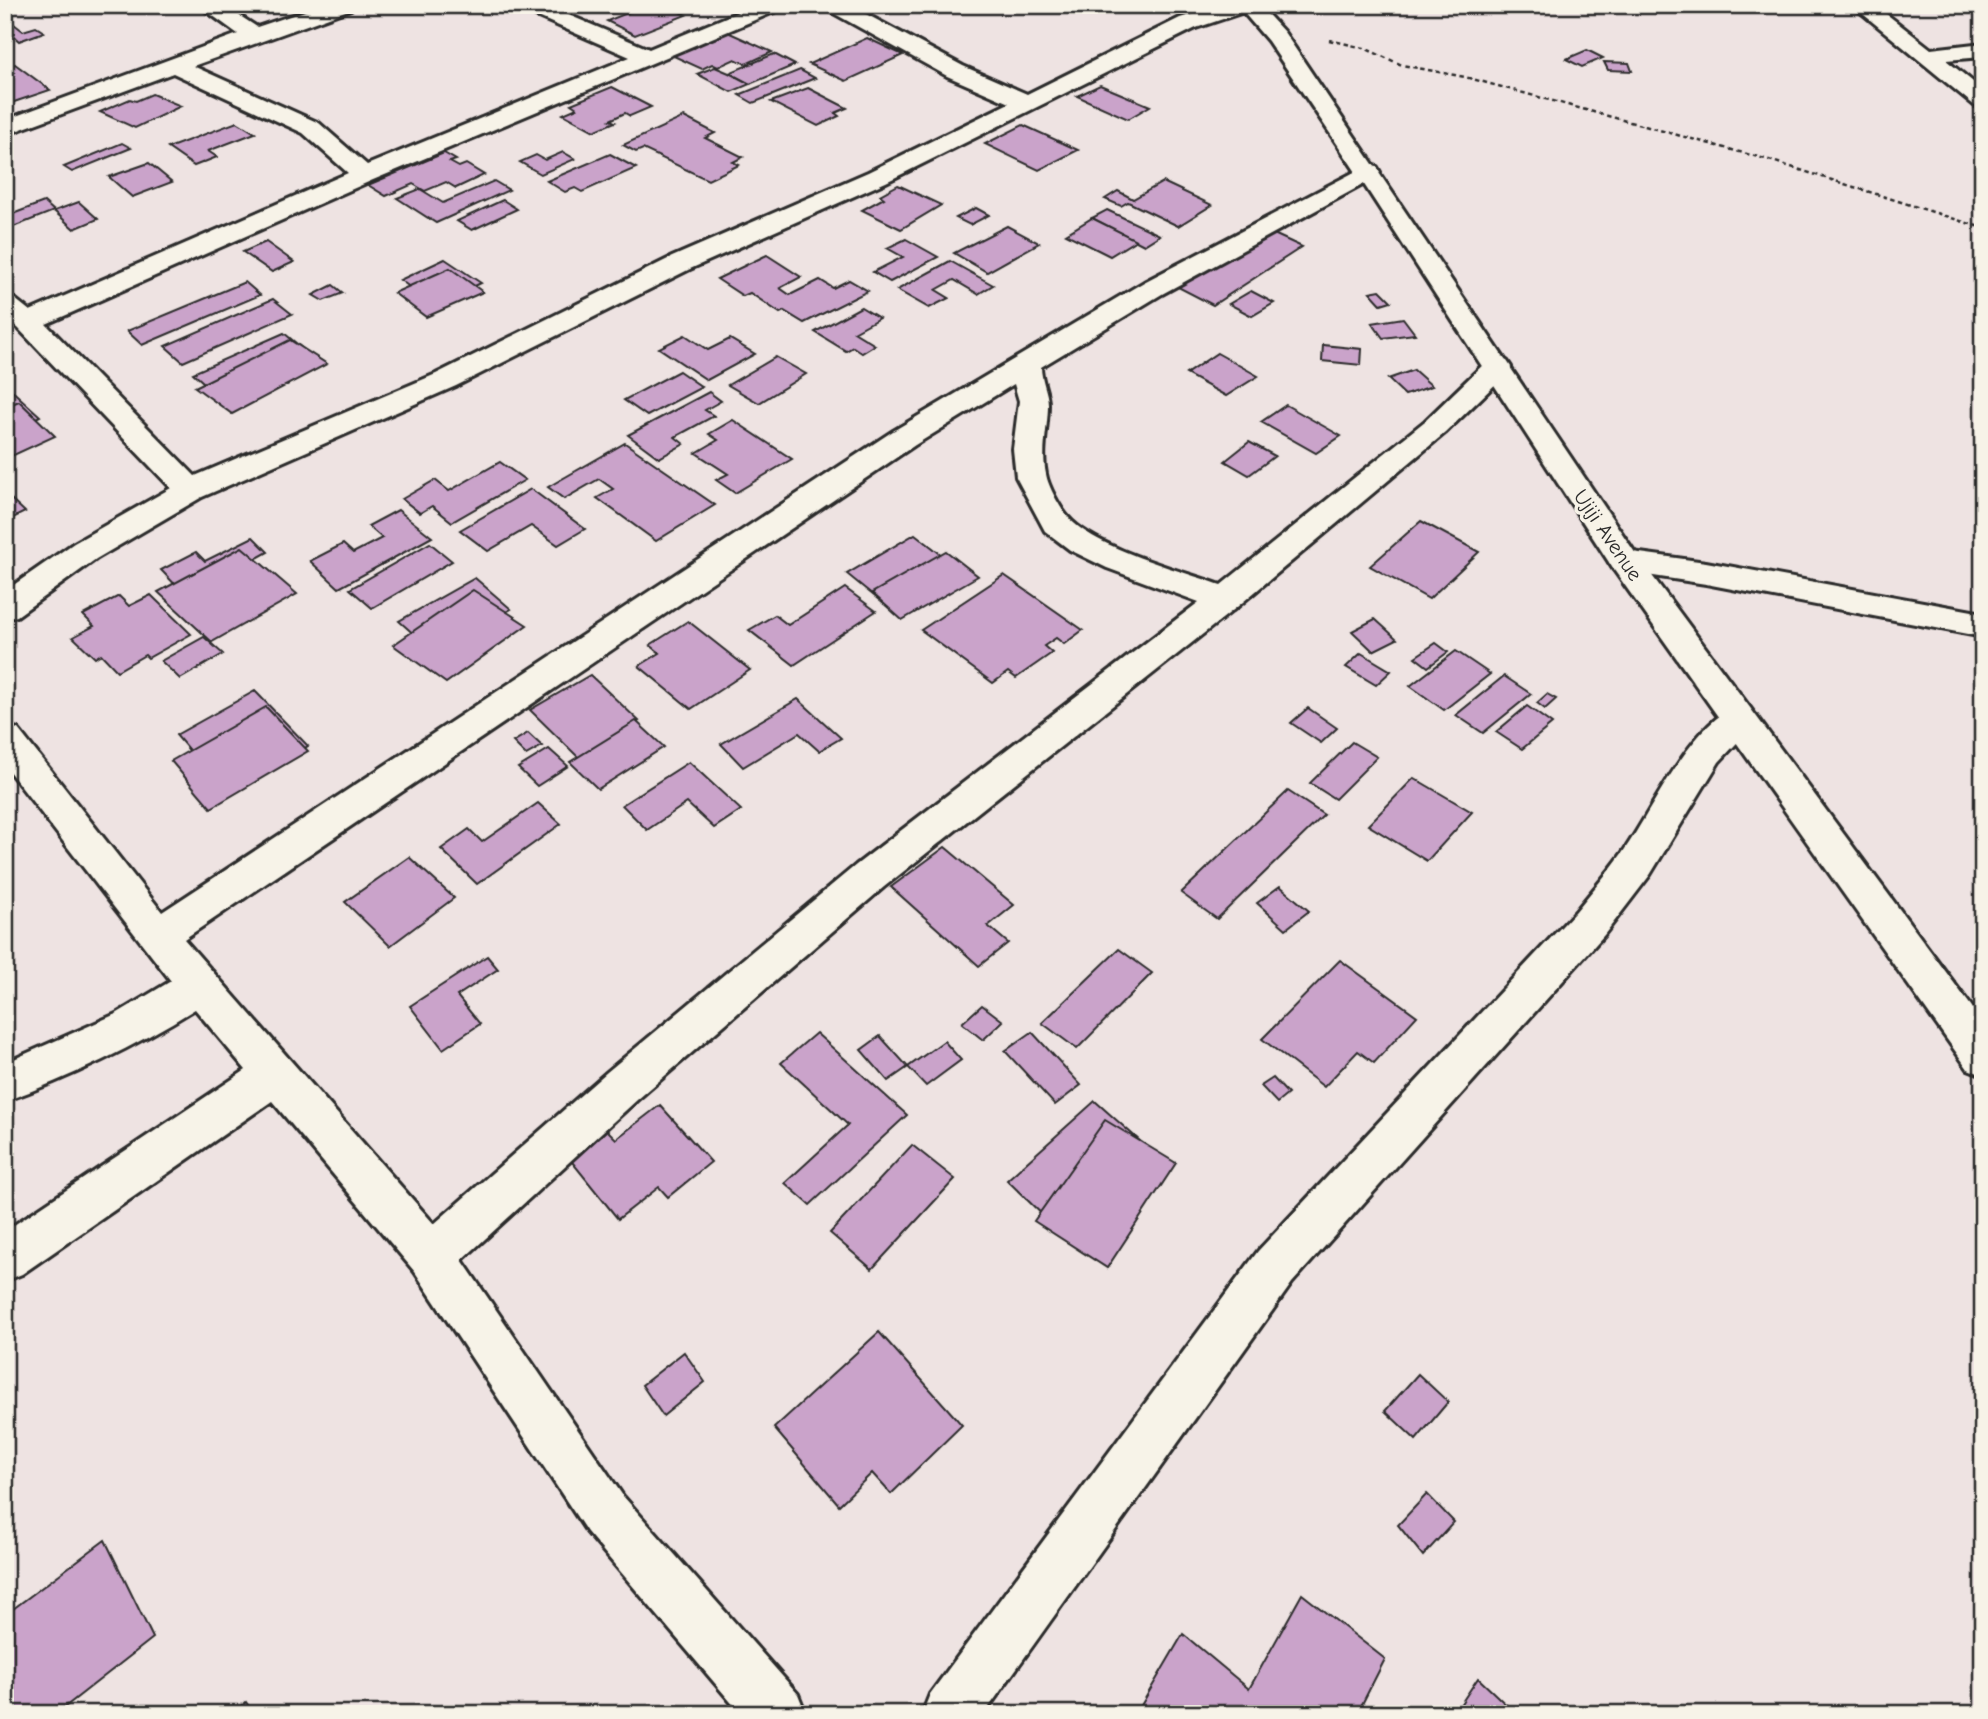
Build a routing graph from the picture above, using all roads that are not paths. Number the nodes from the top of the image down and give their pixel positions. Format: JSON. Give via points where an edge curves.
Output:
{"nodes":[{"id":1,"x":208,"y":5,"type":"edge"},
{"id":2,"x":344,"y":5,"type":"edge"},
{"id":3,"x":527,"y":5,"type":"edge"},
{"id":4,"x":775,"y":5,"type":"edge"},
{"id":5,"x":833,"y":5,"type":"edge"},
{"id":6,"x":1247,"y":5,"type":"edge"},
{"id":7,"x":1862,"y":5,"type":"edge"},
{"id":8,"x":255,"y":35,"type":"junction"},
{"id":9,"x":1983,"y":50,"type":"edge"},
{"id":10,"x":649,"y":57,"type":"junction"},
{"id":11,"x":1926,"y":57,"type":"junction"},
{"id":12,"x":174,"y":65,"type":"junction"},
{"id":13,"x":1983,"y":101,"type":"edge"},
{"id":14,"x":1027,"y":102,"type":"junction"},
{"id":15,"x":5,"y":128,"type":"edge"},
{"id":16,"x":1368,"y":172,"type":"junction"},
{"id":17,"x":364,"y":175,"type":"junction"},
{"id":18,"x":5,"y":304,"type":"edge"},
{"id":19,"x":28,"y":322,"type":"junction"},
{"id":20,"x":1027,"y":362,"type":"junction"},
{"id":21,"x":1497,"y":367,"type":"junction"},
{"id":22,"x":191,"y":490,"type":"junction"},
{"id":23,"x":1625,"y":562,"type":"junction"},
{"id":24,"x":1225,"y":599,"type":"junction"},
{"id":25,"x":5,"y":608,"type":"edge"},
{"id":26,"x":1983,"y":625,"type":"edge"},
{"id":27,"x":1737,"y":720,"type":"junction"},
{"id":28,"x":5,"y":739,"type":"edge"},
{"id":29,"x":157,"y":936,"type":"junction"},
{"id":30,"x":198,"y":985,"type":"junction"},
{"id":31,"x":1983,"y":1056,"type":"edge"},
{"id":32,"x":274,"y":1075,"type":"junction"},
{"id":33,"x":5,"y":1082,"type":"edge"},
{"id":34,"x":432,"y":1256,"type":"junction"},
{"id":35,"x":5,"y":1258,"type":"edge"},
{"id":36,"x":778,"y":1714,"type":"edge"},
{"id":37,"x":950,"y":1714,"type":"edge"}],
"edges":[{"from":1,"to":8,"type":"street"},
{"from":2,"to":8,"type":"street"},
{"from":3,"to":10,"type":"street"},
{"from":4,"to":10,"type":"street"},
{"from":5,"to":14,"type":"street","via":[[955,71]]},
{"from":6,"to":14,"type":"street","via":[[1188,23]]},
{"from":6,"to":16,"type":"street","name":"Ujiji Avenue","via":[[1276,37]]},
{"from":7,"to":11,"type":"street"},
{"from":8,"to":12,"type":"street"},
{"from":9,"to":11,"type":"street"},
{"from":10,"to":17,"type":"street"},
{"from":11,"to":13,"type":"street"},
{"from":12,"to":15,"type":"street"},
{"from":12,"to":17,"type":"street","via":[[311,128]]},
{"from":14,"to":22,"type":"street","via":[[877,177],[681,263],[446,380]]},
{"from":16,"to":20,"type":"street"},
{"from":16,"to":21,"type":"street","name":"Ujiji Avenue"},
{"from":17,"to":19,"type":"street"},
{"from":18,"to":19,"type":"street"},
{"from":19,"to":22,"type":"street"},
{"from":20,"to":24,"type":"street","via":[[1034,401],[1028,449],[1031,477],[1056,524],[1081,544]]},
{"from":20,"to":29,"type":"street","via":[[904,438]]},
{"from":21,"to":23,"type":"street","name":"Ujiji Avenue"},
{"from":21,"to":24,"type":"street","via":[[1435,426]]},
{"from":22,"to":25,"type":"street","via":[[85,551]]},
{"from":23,"to":26,"type":"street"},
{"from":23,"to":27,"type":"street","name":"Ujiji Avenue"},
{"from":24,"to":34,"type":"street","via":[[870,876],[622,1086]]},
{"from":27,"to":31,"type":"street","name":"Ujiji Avenue"},
{"from":27,"to":37,"type":"street","via":[[1706,752],[1636,864],[1590,923],[1275,1267]]},
{"from":28,"to":29,"type":"street"},
{"from":29,"to":30,"type":"street"},
{"from":30,"to":32,"type":"street"},
{"from":30,"to":33,"type":"street","via":[[131,1027]]},
{"from":32,"to":34,"type":"street"},
{"from":32,"to":35,"type":"street"},
{"from":34,"to":36,"type":"street","via":[[605,1514]]}]}
